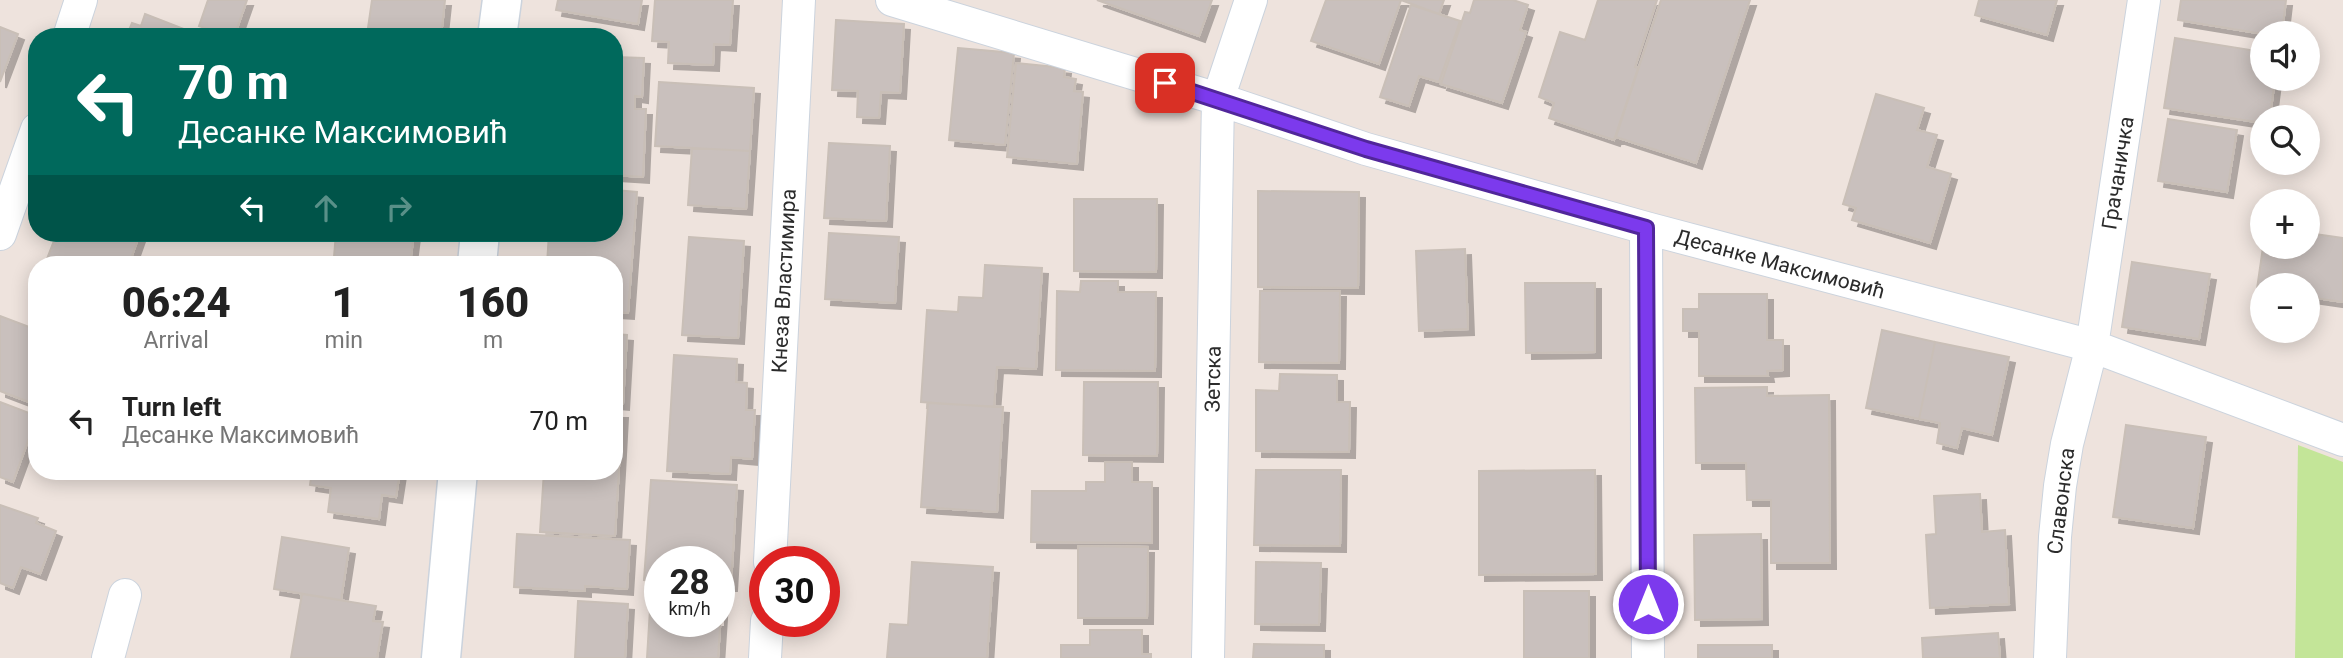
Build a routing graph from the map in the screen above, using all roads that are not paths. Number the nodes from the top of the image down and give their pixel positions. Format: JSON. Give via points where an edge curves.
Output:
{"nodes":[{"id":1,"x":82,"y":0,"type":"edge"},
{"id":2,"x":502,"y":0,"type":"edge"},
{"id":3,"x":799,"y":0,"type":"edge"},
{"id":4,"x":892,"y":0,"type":"edge"},
{"id":5,"x":1251,"y":0,"type":"edge"},
{"id":6,"x":2144,"y":0,"type":"edge"},
{"id":7,"x":72,"y":28,"type":"edge"},
{"id":8,"x":498,"y":28,"type":"edge"},
{"id":9,"x":1218,"y":99,"type":"junction"},
{"id":10,"x":28,"y":155,"type":"edge"},
{"id":11,"x":1646,"y":228,"type":"junction"},
{"id":12,"x":0,"y":234,"type":"edge"},
{"id":13,"x":2092,"y":346,"type":"junction"},
{"id":14,"x":2343,"y":440,"type":"edge"},
{"id":15,"x":457,"y":480,"type":"edge"},
{"id":16,"x":771,"y":546,"type":"edge"},
{"id":17,"x":125,"y":595,"type":"dead end"},
{"id":18,"x":766,"y":637,"type":"edge"},
{"id":19,"x":108,"y":658,"type":"edge"},
{"id":20,"x":441,"y":658,"type":"edge"},
{"id":21,"x":765,"y":658,"type":"edge"},
{"id":22,"x":1208,"y":658,"type":"edge"},
{"id":23,"x":1648,"y":658,"type":"edge"},
{"id":24,"x":2050,"y":658,"type":"edge"}],
"edges":[{"from":1,"to":7,"type":"street"},
{"from":2,"to":8,"type":"street"},
{"from":3,"to":16,"type":"street","name":"Кнеза Властимира"},
{"from":4,"to":9,"type":"street","name":"Десанке Максимовић"},
{"from":5,"to":9,"type":"street","name":"Зетска"},
{"from":6,"to":13,"type":"street","name":"Грачаничка"},
{"from":9,"to":11,"type":"street","name":"Десанке Максимовић","via":[[1366,149]]},
{"from":9,"to":22,"type":"street","name":"Зетска"},
{"from":10,"to":12,"type":"street"},
{"from":11,"to":13,"type":"street","name":"Десанке Максимовић"},
{"from":11,"to":23,"type":"street"},
{"from":13,"to":14,"type":"street","name":"Десанке Максимовић"},
{"from":13,"to":24,"type":"street","name":"Славонска","via":[[2060,486]]},
{"from":15,"to":20,"type":"street"},
{"from":17,"to":19,"type":"street"},
{"from":18,"to":21,"type":"street"}]}
